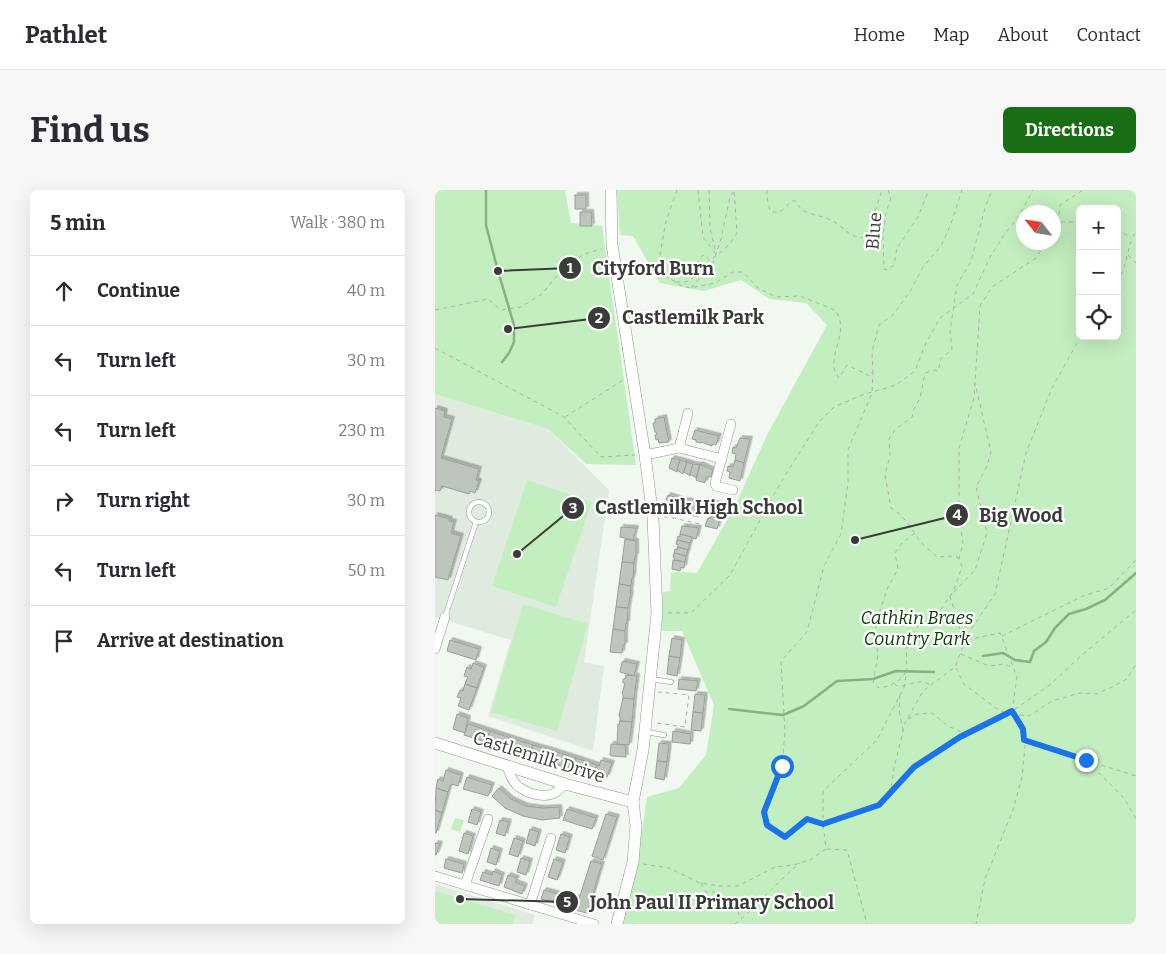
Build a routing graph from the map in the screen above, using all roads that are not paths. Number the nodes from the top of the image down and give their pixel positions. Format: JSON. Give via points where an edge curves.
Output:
{"nodes":[{"id":1,"x":611,"y":190,"type":"edge"},
{"id":2,"x":688,"y":413,"type":"dead end"},
{"id":3,"x":731,"y":424,"type":"dead end"},
{"id":4,"x":679,"y":448,"type":"junction"},
{"id":5,"x":645,"y":454,"type":"junction"},
{"id":6,"x":722,"y":459,"type":"junction"},
{"id":7,"x":733,"y":490,"type":"dead end"},
{"id":8,"x":476,"y":522,"type":"junction"},
{"id":9,"x":445,"y":617,"type":"joint"},
{"id":10,"x":435,"y":649,"type":"edge"},
{"id":11,"x":671,"y":682,"type":"dead end"},
{"id":12,"x":650,"y":685,"type":"junction"},
{"id":13,"x":645,"y":727,"type":"junction"},
{"id":14,"x":665,"y":735,"type":"dead end"},
{"id":15,"x":435,"y":743,"type":"edge"},
{"id":16,"x":507,"y":767,"type":"junction"},
{"id":17,"x":565,"y":784,"type":"junction"},
{"id":18,"x":633,"y":802,"type":"junction"},
{"id":19,"x":488,"y":819,"type":"dead end"},
{"id":20,"x":551,"y":838,"type":"dead end"},
{"id":21,"x":435,"y":876,"type":"edge"},
{"id":22,"x":465,"y":885,"type":"junction"},
{"id":23,"x":530,"y":905,"type":"junction"},
{"id":24,"x":594,"y":924,"type":"edge"},
{"id":25,"x":617,"y":924,"type":"edge"}],
"edges":[{"from":1,"to":5,"type":"street","via":[[612,245]]},
{"from":2,"to":4,"type":"street"},
{"from":3,"to":6,"type":"street"},
{"from":4,"to":5,"type":"street"},
{"from":4,"to":6,"type":"street"},
{"from":5,"to":12,"type":"street","via":[[653,518],[657,613]]},
{"from":6,"to":7,"type":"street","via":[[716,486]]},
{"from":8,"to":8,"type":"lane","via":[[469,517],[469,509],[474,502],[482,502],[489,507],[489,516],[484,522]]},
{"from":8,"to":9,"type":"lane"},
{"from":9,"to":10,"type":"street"},
{"from":11,"to":12,"type":"lane"},
{"from":12,"to":13,"type":"street"},
{"from":13,"to":14,"type":"lane"},
{"from":13,"to":18,"type":"street"},
{"from":15,"to":16,"type":"street","name":"Castlemilk Drive"},
{"from":16,"to":17,"type":"street","name":"Castlemilk Drive"},
{"from":16,"to":17,"type":"street","via":[[511,779],[530,793],[555,794]]},
{"from":17,"to":18,"type":"street","name":"Castlemilk Drive"},
{"from":18,"to":25,"type":"street","via":[[637,826],[633,862]]},
{"from":19,"to":22,"type":"street"},
{"from":20,"to":23,"type":"street"},
{"from":21,"to":22,"type":"street"},
{"from":22,"to":23,"type":"street"},
{"from":23,"to":24,"type":"street"}]}
